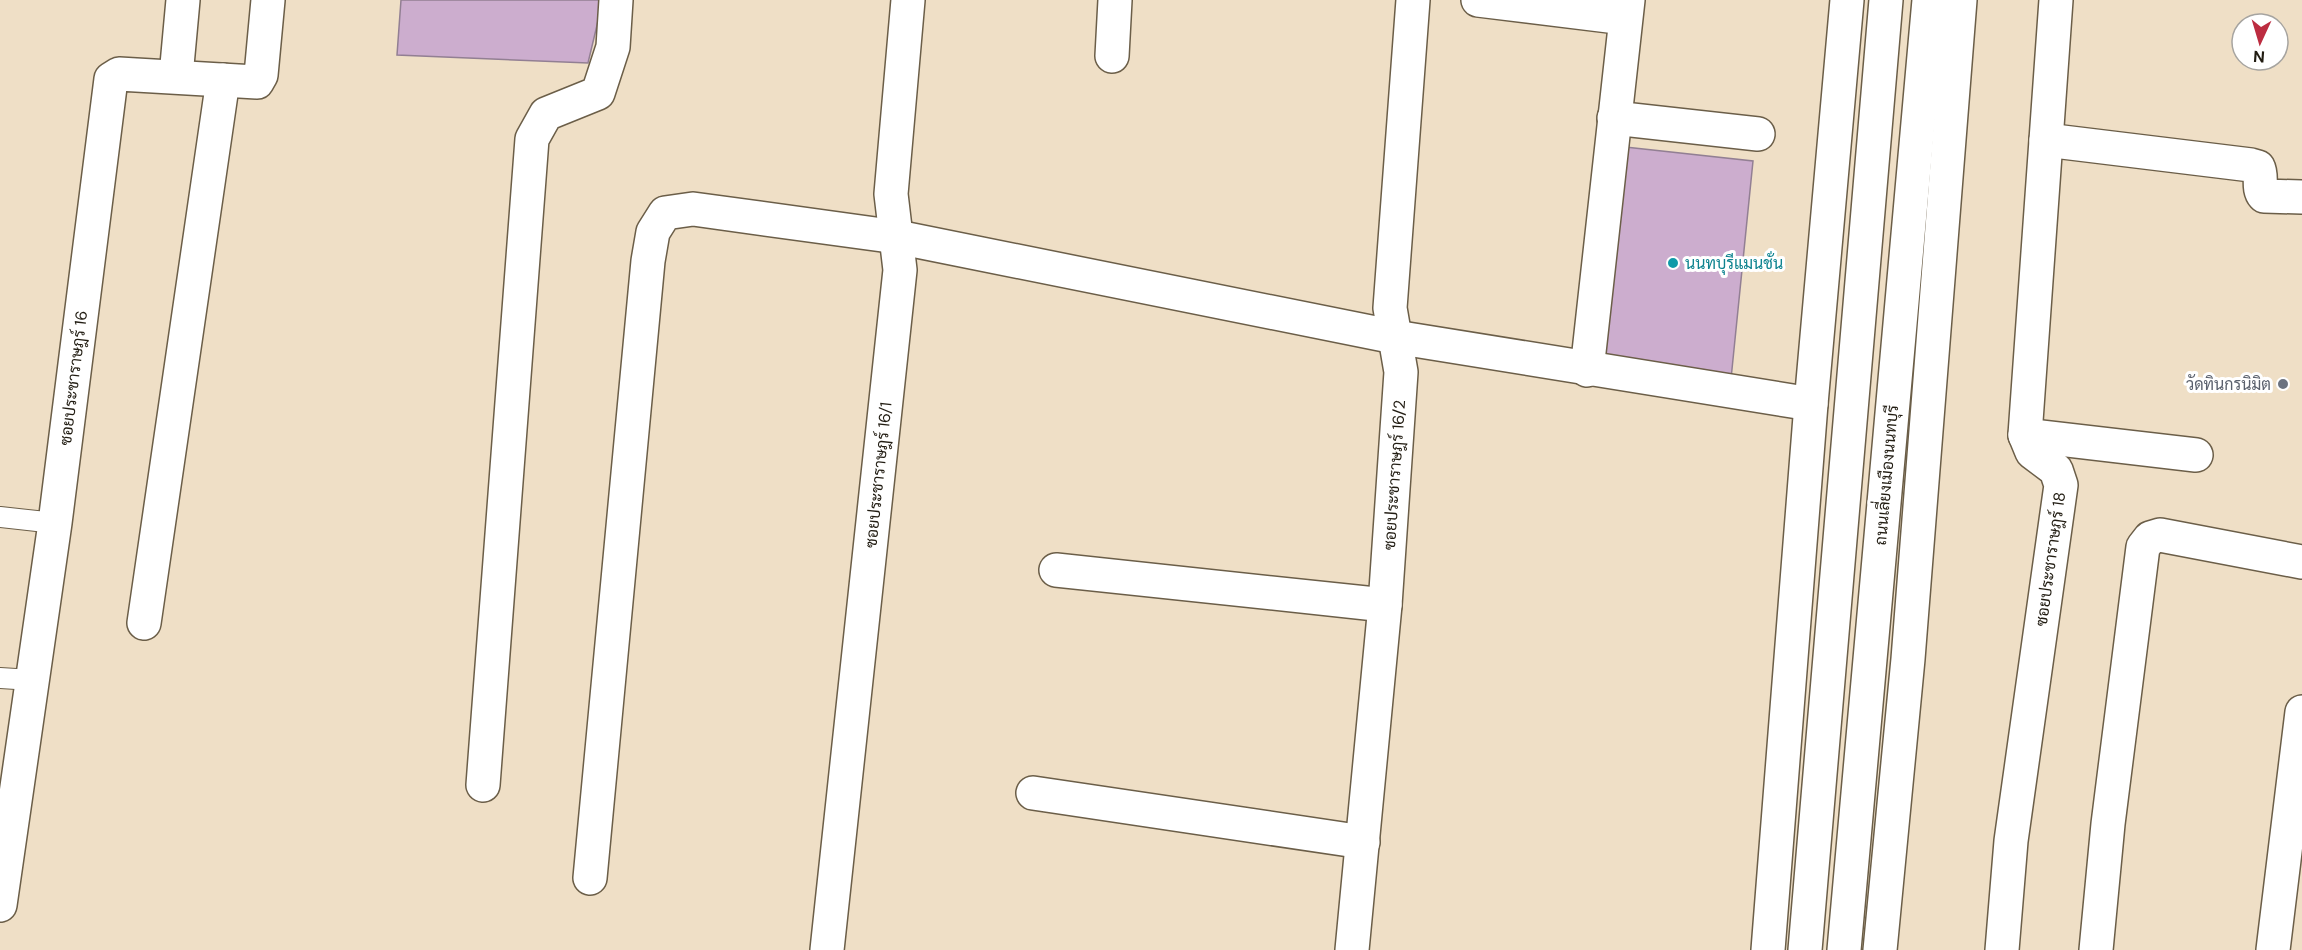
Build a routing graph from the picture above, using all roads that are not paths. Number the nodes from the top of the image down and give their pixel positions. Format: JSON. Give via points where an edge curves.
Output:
{"nodes":[{"id":1,"x":183,"y":0,"type":"edge"},
{"id":2,"x":268,"y":0,"type":"edge"},
{"id":3,"x":616,"y":0,"type":"edge"},
{"id":4,"x":908,"y":0,"type":"edge"},
{"id":5,"x":1115,"y":0,"type":"edge"},
{"id":6,"x":1413,"y":0,"type":"edge"},
{"id":7,"x":1478,"y":0,"type":"edge"},
{"id":8,"x":1886,"y":0,"type":"edge"},
{"id":9,"x":2056,"y":0,"type":"edge"},
{"id":10,"x":1848,"y":1,"type":"edge"},
{"id":11,"x":1951,"y":1,"type":"edge"},
{"id":12,"x":1626,"y":9,"type":"edge"},
{"id":13,"x":1112,"y":56,"type":"dead end"},
{"id":14,"x":176,"y":76,"type":"junction"},
{"id":15,"x":223,"y":80,"type":"junction"},
{"id":16,"x":1614,"y":118,"type":"junction"},
{"id":17,"x":1758,"y":134,"type":"dead end"},
{"id":18,"x":2046,"y":140,"type":"junction"},
{"id":19,"x":2302,"y":197,"type":"edge"},
{"id":20,"x":897,"y":237,"type":"junction"},
{"id":21,"x":1395,"y":337,"type":"junction"},
{"id":22,"x":1587,"y":370,"type":"junction"},
{"id":23,"x":1811,"y":404,"type":"junction"},
{"id":24,"x":2025,"y":435,"type":"junction"},
{"id":25,"x":2196,"y":455,"type":"dead end"},
{"id":26,"x":0,"y":517,"type":"edge"},
{"id":27,"x":55,"y":523,"type":"junction"},
{"id":28,"x":2302,"y":562,"type":"edge"},
{"id":29,"x":1056,"y":570,"type":"dead end"},
{"id":30,"x":1385,"y":605,"type":"junction"},
{"id":31,"x":144,"y":623,"type":"dead end"},
{"id":32,"x":0,"y":678,"type":"edge"},
{"id":33,"x":32,"y":680,"type":"junction"},
{"id":34,"x":2302,"y":712,"type":"edge"},
{"id":35,"x":483,"y":785,"type":"dead end"},
{"id":36,"x":1034,"y":793,"type":"dead end"},
{"id":37,"x":1363,"y":842,"type":"junction"},
{"id":38,"x":590,"y":878,"type":"dead end"},
{"id":39,"x":0,"y":905,"type":"edge"},
{"id":40,"x":827,"y":950,"type":"edge"},
{"id":41,"x":1352,"y":950,"type":"edge"},
{"id":42,"x":1768,"y":950,"type":"edge"},
{"id":43,"x":1805,"y":950,"type":"edge"},
{"id":44,"x":1844,"y":950,"type":"edge"},
{"id":45,"x":1880,"y":950,"type":"edge"},
{"id":46,"x":2001,"y":950,"type":"edge"},
{"id":47,"x":2096,"y":950,"type":"edge"},
{"id":48,"x":2273,"y":950,"type":"edge"}],
"edges":[{"from":1,"to":14,"type":"street"},
{"from":2,"to":15,"type":"street","name":"ซอยประชาราษฎร์ 16","via":[[260,79]]},
{"from":3,"to":35,"type":"street","via":[[613,47],[598,93],[546,114],[532,139]]},
{"from":4,"to":20,"type":"street","name":"ซอยประชาราษฎร์ 16/1","via":[[891,194]]},
{"from":5,"to":13,"type":"street"},
{"from":6,"to":21,"type":"street","name":"ซอยประชาราษฎร์ 16/2","via":[[1390,308]]},
{"from":7,"to":12,"type":"street"},
{"from":8,"to":43,"type":"street"},
{"from":9,"to":18,"type":"street"},
{"from":10,"to":23,"type":"street"},
{"from":11,"to":44,"type":"street","name":"ถนนเลี่ยงเมืองนนทบุรี"},
{"from":11,"to":45,"type":"street","name":"ถนนเลี่ยงเมืองนนทบุรี","via":[[1908,659]]},
{"from":12,"to":16,"type":"street"},
{"from":14,"to":15,"type":"street","name":"ซอยประชาราษฎร์ 16"},
{"from":14,"to":27,"type":"street","name":"ซอยประชาราษฎร์ 16","via":[[119,74],[111,79]]},
{"from":15,"to":31,"type":"street"},
{"from":16,"to":17,"type":"street"},
{"from":16,"to":22,"type":"street"},
{"from":18,"to":19,"type":"street","via":[[2251,165],[2258,167],[2264,196]]},
{"from":18,"to":24,"type":"street"},
{"from":20,"to":21,"type":"street"},
{"from":20,"to":38,"type":"street","via":[[693,209],[665,213],[653,232]]},
{"from":20,"to":40,"type":"street","name":"ซอยประชาราษฎร์ 16/1","via":[[900,270]]},
{"from":21,"to":22,"type":"street"},
{"from":21,"to":30,"type":"street","name":"ซอยประชาราษฎร์ 16/2","via":[[1401,372]]},
{"from":22,"to":23,"type":"street"},
{"from":23,"to":42,"type":"street"},
{"from":24,"to":25,"type":"street"},
{"from":24,"to":46,"type":"street","name":"ซอยประชาราษฎร์ 18","via":[[2032,452],[2056,470],[2061,485],[2011,841]]},
{"from":26,"to":27,"type":"lane"},
{"from":27,"to":33,"type":"street","name":"ซอยประชาราษฎร์ 16"},
{"from":28,"to":47,"type":"street","via":[[2160,535],[2150,538],[2143,547]]},
{"from":29,"to":30,"type":"street"},
{"from":30,"to":37,"type":"street","name":"ซอยประชาราษฎร์ 16/2"},
{"from":32,"to":33,"type":"lane"},
{"from":33,"to":39,"type":"street","name":"ซอยประชาราษฎร์ 16"},
{"from":34,"to":48,"type":"street"},
{"from":36,"to":37,"type":"street"},
{"from":37,"to":41,"type":"street","name":"ซอยประชาราษฎร์ 16/2"}]}
